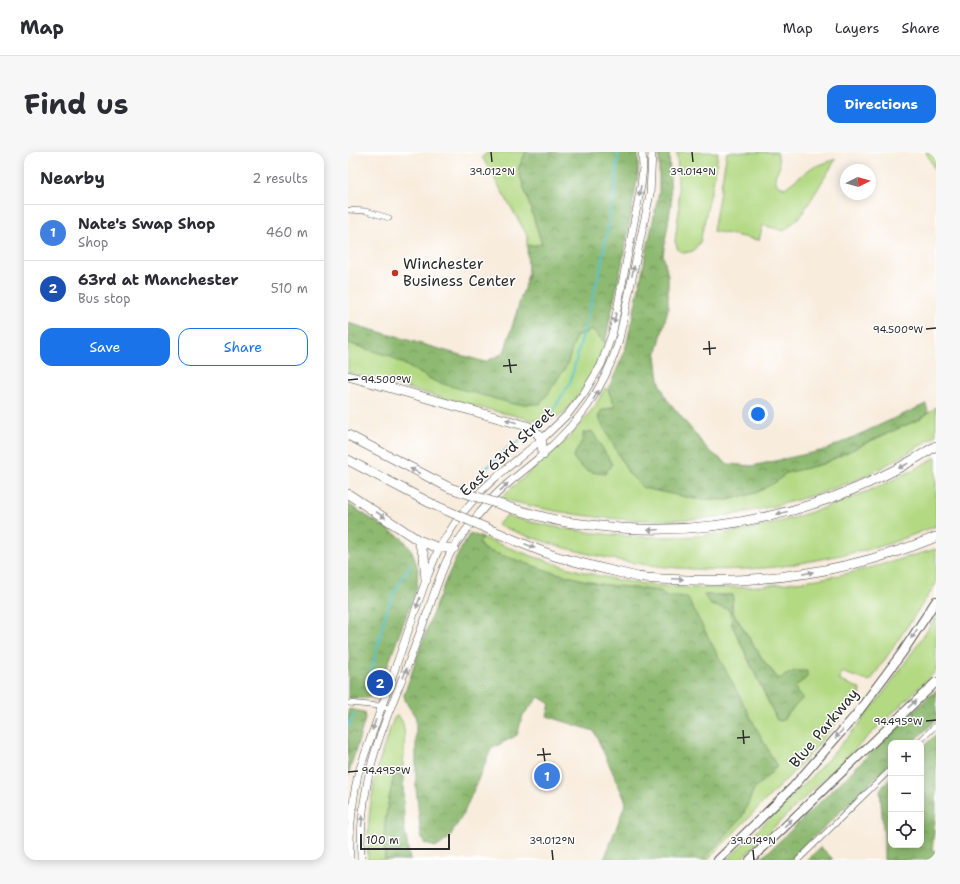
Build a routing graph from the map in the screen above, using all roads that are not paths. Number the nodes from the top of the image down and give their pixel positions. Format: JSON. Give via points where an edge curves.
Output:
{"nodes":[{"id":1,"x":642,"y":152,"type":"edge"},
{"id":2,"x":652,"y":152,"type":"edge"},
{"id":3,"x":348,"y":210,"type":"edge"},
{"id":4,"x":388,"y":218,"type":"dead end"},
{"id":5,"x":348,"y":376,"type":"edge"},
{"id":6,"x":348,"y":435,"type":"edge"},
{"id":7,"x":542,"y":439,"type":"junction"},
{"id":8,"x":936,"y":446,"type":"edge"},
{"id":9,"x":543,"y":455,"type":"junction"},
{"id":10,"x":348,"y":460,"type":"edge"},
{"id":11,"x":348,"y":494,"type":"edge"},
{"id":12,"x":936,"y":538,"type":"edge"},
{"id":13,"x":418,"y":540,"type":"junction"},
{"id":14,"x":439,"y":548,"type":"junction"},
{"id":15,"x":454,"y":548,"type":"junction"},
{"id":16,"x":426,"y":580,"type":"junction"},
{"id":17,"x":936,"y":601,"type":"edge"},
{"id":18,"x":936,"y":682,"type":"edge"},
{"id":19,"x":348,"y":703,"type":"edge"},
{"id":20,"x":381,"y":706,"type":"junction"},
{"id":21,"x":391,"y":709,"type":"junction"},
{"id":22,"x":936,"y":725,"type":"edge"},
{"id":23,"x":921,"y":740,"type":"edge"},
{"id":24,"x":888,"y":772,"type":"edge"},
{"id":25,"x":350,"y":860,"type":"edge"},
{"id":26,"x":361,"y":860,"type":"edge"},
{"id":27,"x":718,"y":860,"type":"edge"},
{"id":28,"x":750,"y":860,"type":"edge"},
{"id":29,"x":798,"y":860,"type":"edge"}],
"edges":[{"from":1,"to":7,"type":"main road","name":"East 63rd Street","one_way":true,"via":[[641,186],[607,348],[601,365],[584,392],[568,414]]},
{"from":9,"to":2,"type":"main road","name":"East 63rd Street","one_way":true,"via":[[583,414],[612,363],[650,194]]},
{"from":3,"to":4,"type":"street","via":[[366,211]]},
{"from":7,"to":5,"type":"highway","one_way":true,"via":[[536,431],[527,426]]},
{"from":8,"to":6,"type":"highway","one_way":true,"bridge":true,"via":[[886,474],[801,508],[720,525],[645,530],[561,521],[514,509],[450,488]]},
{"from":7,"to":9,"type":"highway"},
{"from":7,"to":14,"type":"main road","name":"East 63rd Street","via":[[482,490],[459,517]]},
{"from":15,"to":9,"type":"main road","name":"East 63rd Street","one_way":true,"via":[[491,499]]},
{"from":10,"to":12,"type":"highway","one_way":true,"bridge":true,"via":[[432,504],[493,531],[557,556],[639,577],[714,581],[798,575],[854,564]]},
{"from":11,"to":13,"type":"highway","one_way":true},
{"from":13,"to":14,"type":"highway"},
{"from":13,"to":16,"type":"highway","via":[[424,556]]},
{"from":14,"to":15,"type":"highway"},
{"from":14,"to":16,"type":"main road","name":"East 63rd Street"},
{"from":21,"to":15,"type":"main road","name":"East 63rd Street","one_way":true,"via":[[437,583]]},
{"from":16,"to":20,"type":"main road","name":"East 63rd Street","one_way":true},
{"from":17,"to":27,"type":"highway","name":"Blue Parkway","one_way":true,"via":[[902,653],[854,716],[793,787]]},
{"from":28,"to":18,"type":"highway","one_way":true},
{"from":19,"to":20,"type":"street"},
{"from":20,"to":21,"type":"street"},
{"from":20,"to":25,"type":"main road","name":"East 63rd Street","one_way":true,"via":[[352,800]]},
{"from":26,"to":21,"type":"main road","name":"East 63rd Street","one_way":true,"via":[[361,826],[367,780]]},
{"from":22,"to":23,"type":"street"},
{"from":24,"to":29,"type":"street"}]}
